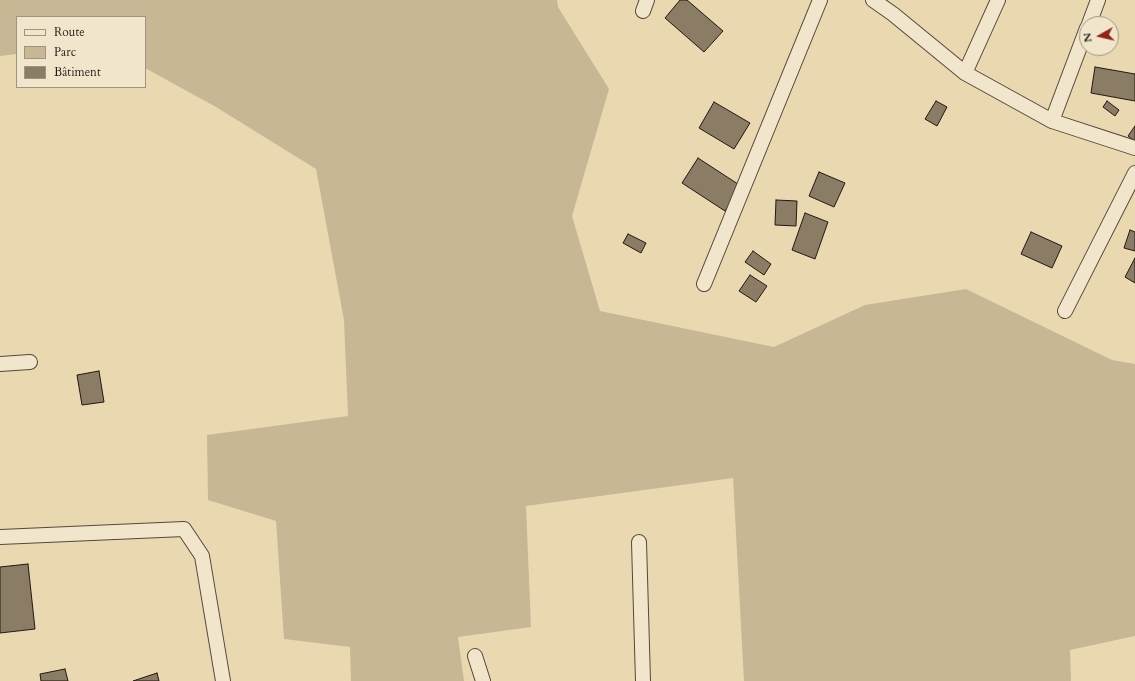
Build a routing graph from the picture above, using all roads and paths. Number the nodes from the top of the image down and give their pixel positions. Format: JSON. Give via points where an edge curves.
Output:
{"nodes":[{"id":1,"x":820,"y":0,"type":"edge"},
{"id":2,"x":873,"y":0,"type":"edge"},
{"id":3,"x":998,"y":0,"type":"edge"},
{"id":4,"x":1098,"y":0,"type":"edge"},
{"id":5,"x":1092,"y":16,"type":"edge"},
{"id":6,"x":1079,"y":49,"type":"edge"},
{"id":7,"x":965,"y":73,"type":"junction"},
{"id":8,"x":1052,"y":121,"type":"junction"},
{"id":9,"x":1135,"y":148,"type":"edge"},
{"id":10,"x":1135,"y":173,"type":"edge"},
{"id":11,"x":704,"y":284,"type":"dead end"},
{"id":12,"x":1064,"y":311,"type":"dead end"},
{"id":13,"x":30,"y":362,"type":"dead end"},
{"id":14,"x":0,"y":364,"type":"edge"},
{"id":15,"x":0,"y":537,"type":"edge"},
{"id":16,"x":639,"y":542,"type":"dead end"},
{"id":17,"x":475,"y":656,"type":"dead end"},
{"id":18,"x":223,"y":681,"type":"edge"},
{"id":19,"x":483,"y":681,"type":"edge"},
{"id":20,"x":643,"y":681,"type":"edge"}],
"edges":[{"from":1,"to":11,"type":"street"},
{"from":2,"to":7,"type":"street"},
{"from":3,"to":7,"type":"street"},
{"from":4,"to":5,"type":"street"},
{"from":6,"to":8,"type":"street"},
{"from":7,"to":8,"type":"street"},
{"from":8,"to":9,"type":"street"},
{"from":10,"to":12,"type":"street"},
{"from":13,"to":14,"type":"street"},
{"from":15,"to":18,"type":"street","via":[[184,529],[202,556]]},
{"from":16,"to":20,"type":"street"},
{"from":17,"to":19,"type":"street"}]}
